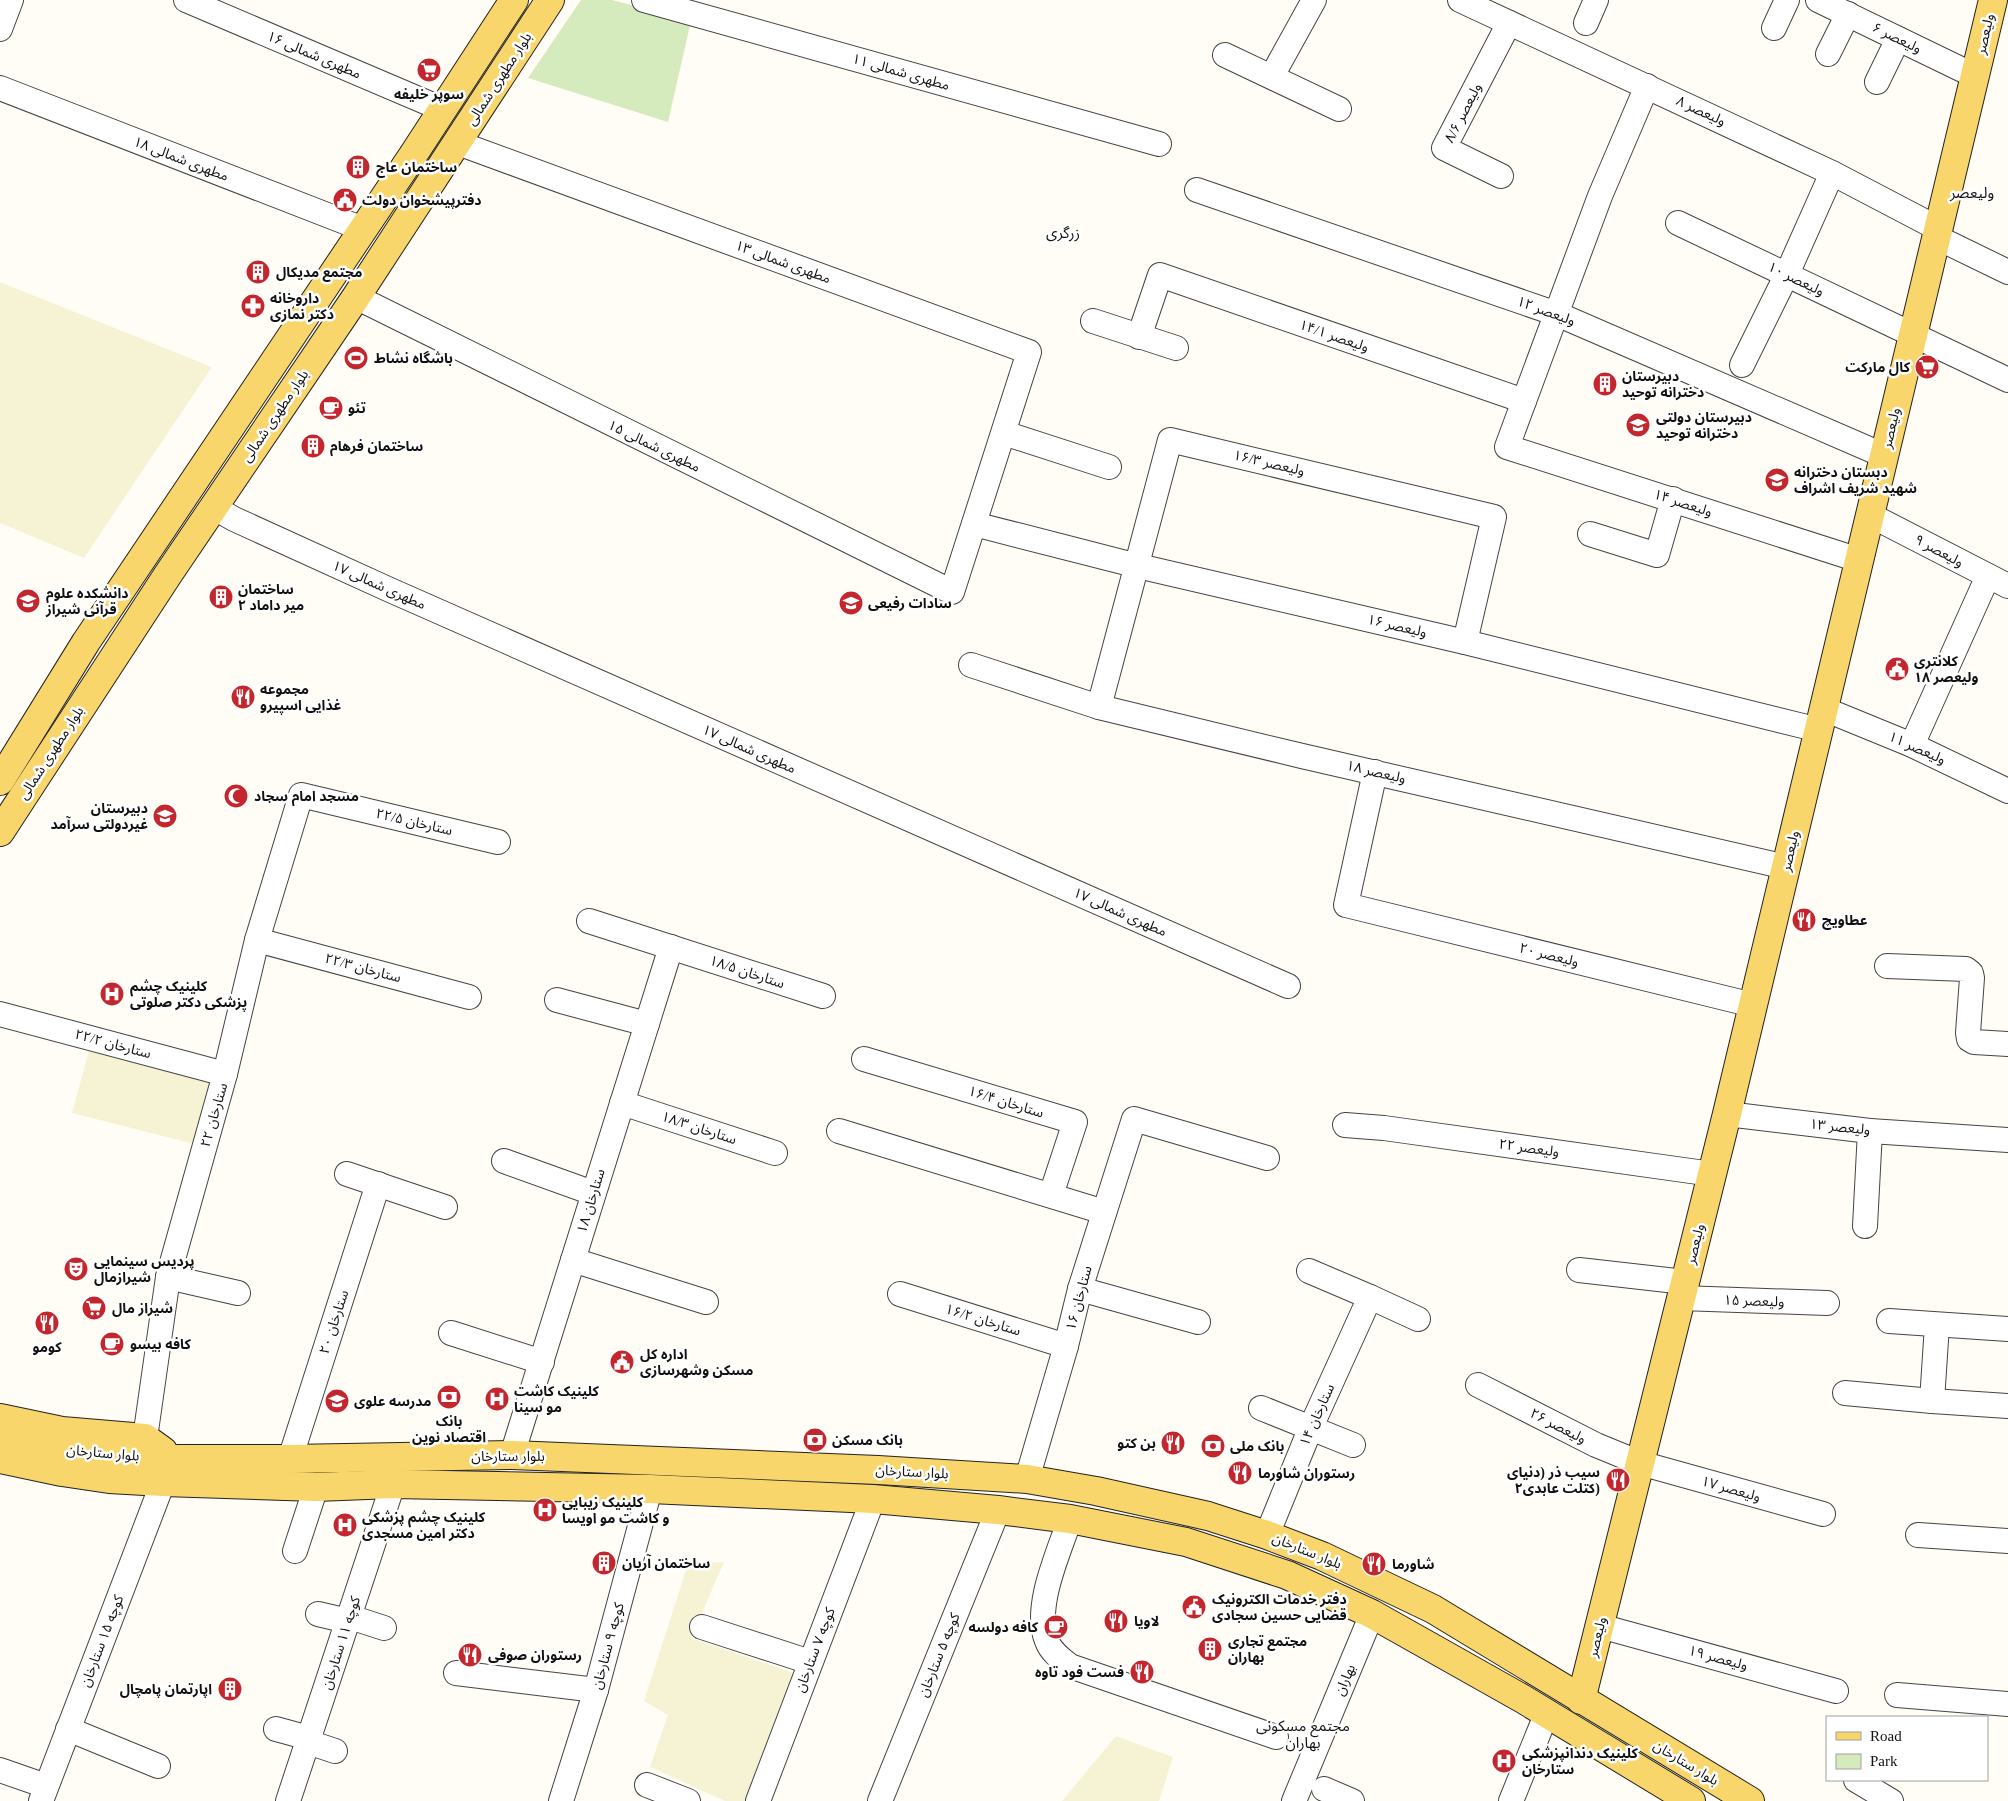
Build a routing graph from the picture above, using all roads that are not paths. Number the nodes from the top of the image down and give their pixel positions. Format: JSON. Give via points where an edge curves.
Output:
{"nodes":[{"id":1,"x":11,"y":0,"type":"edge"},
{"id":2,"x":186,"y":0,"type":"edge"},
{"id":3,"x":514,"y":0,"type":"edge"},
{"id":4,"x":550,"y":0,"type":"edge"},
{"id":5,"x":644,"y":0,"type":"edge"},
{"id":6,"x":1314,"y":0,"type":"edge"},
{"id":7,"x":1460,"y":0,"type":"edge"},
{"id":8,"x":1596,"y":0,"type":"edge"},
{"id":9,"x":1788,"y":0,"type":"edge"},
{"id":10,"x":1818,"y":0,"type":"edge"},
{"id":11,"x":1993,"y":0,"type":"edge"},
{"id":12,"x":1848,"y":14,"type":"junction"},
{"id":13,"x":1509,"y":23,"type":"junction"},
{"id":14,"x":1586,"y":23,"type":"dead end"},
{"id":15,"x":1774,"y":28,"type":"dead end"},
{"id":16,"x":0,"y":29,"type":"edge"},
{"id":17,"x":1898,"y":39,"type":"junction"},
{"id":18,"x":1225,"y":54,"type":"dead end"},
{"id":19,"x":1828,"y":54,"type":"dead end"},
{"id":20,"x":1272,"y":76,"type":"junction"},
{"id":21,"x":1975,"y":76,"type":"junction"},
{"id":22,"x":1877,"y":82,"type":"dead end"},
{"id":23,"x":1647,"y":86,"type":"junction"},
{"id":24,"x":0,"y":88,"type":"edge"},
{"id":25,"x":442,"y":109,"type":"junction"},
{"id":26,"x":1339,"y":109,"type":"dead end"},
{"id":27,"x":458,"y":143,"type":"junction"},
{"id":28,"x":1158,"y":144,"type":"dead end"},
{"id":29,"x":1832,"y":173,"type":"junction"},
{"id":30,"x":1501,"y":176,"type":"dead end"},
{"id":31,"x":1197,"y":190,"type":"dead end"},
{"id":32,"x":1678,"y":223,"type":"dead end"},
{"id":33,"x":363,"y":229,"type":"junction"},
{"id":34,"x":1937,"y":233,"type":"junction"},
{"id":35,"x":2008,"y":272,"type":"edge"},
{"id":36,"x":1787,"y":274,"type":"junction"},
{"id":37,"x":356,"y":297,"type":"junction"},
{"id":38,"x":1557,"y":314,"type":"junction"},
{"id":39,"x":1093,"y":321,"type":"dead end"},
{"id":40,"x":1913,"y":336,"type":"junction"},
{"id":41,"x":1139,"y":337,"type":"junction"},
{"id":42,"x":1176,"y":348,"type":"dead end"},
{"id":43,"x":1742,"y":365,"type":"dead end"},
{"id":44,"x":2008,"y":380,"type":"edge"},
{"id":45,"x":1524,"y":401,"type":"junction"},
{"id":46,"x":1004,"y":433,"type":"junction"},
{"id":47,"x":1885,"y":456,"type":"junction"},
{"id":48,"x":1109,"y":466,"type":"dead end"},
{"id":49,"x":1673,"y":500,"type":"junction"},
{"id":50,"x":213,"y":507,"type":"junction"},
{"id":51,"x":1870,"y":515,"type":"junction"},
{"id":52,"x":974,"y":524,"type":"junction"},
{"id":53,"x":1590,"y":534,"type":"dead end"},
{"id":54,"x":1859,"y":560,"type":"junction"},
{"id":55,"x":1138,"y":566,"type":"junction"},
{"id":56,"x":1998,"y":581,"type":"edge"},
{"id":57,"x":1465,"y":642,"type":"junction"},
{"id":58,"x":970,"y":665,"type":"dead end"},
{"id":59,"x":1099,"y":707,"type":"junction"},
{"id":60,"x":1821,"y":719,"type":"junction"},
{"id":61,"x":1912,"y":745,"type":"junction"},
{"id":62,"x":1375,"y":772,"type":"junction"},
{"id":63,"x":0,"y":781,"type":"edge"},
{"id":64,"x":2008,"y":790,"type":"edge"},
{"id":65,"x":301,"y":795,"type":"joint"},
{"id":66,"x":0,"y":832,"type":"edge"},
{"id":67,"x":498,"y":842,"type":"dead end"},
{"id":68,"x":1786,"y":867,"type":"junction"},
{"id":69,"x":589,"y":921,"type":"dead end"},
{"id":70,"x":257,"y":940,"type":"junction"},
{"id":71,"x":671,"y":947,"type":"junction"},
{"id":72,"x":1887,"y":966,"type":"dead end"},
{"id":73,"x":1288,"y":986,"type":"dead end"},
{"id":74,"x":824,"y":996,"type":"dead end"},
{"id":75,"x":469,"y":997,"type":"dead end"},
{"id":76,"x":557,"y":1000,"type":"dead end"},
{"id":77,"x":1753,"y":1004,"type":"junction"},
{"id":78,"x":0,"y":1014,"type":"edge"},
{"id":79,"x":647,"y":1024,"type":"junction"},
{"id":80,"x":2008,"y":1044,"type":"edge"},
{"id":81,"x":864,"y":1059,"type":"dead end"},
{"id":82,"x":225,"y":1074,"type":"junction"},
{"id":83,"x":622,"y":1103,"type":"junction"},
{"id":84,"x":1727,"y":1114,"type":"junction"},
{"id":85,"x":1345,"y":1125,"type":"dead end"},
{"id":86,"x":1870,"y":1131,"type":"junction"},
{"id":87,"x":839,"y":1132,"type":"dead end"},
{"id":88,"x":2008,"y":1140,"type":"edge"},
{"id":89,"x":775,"y":1153,"type":"dead end"},
{"id":90,"x":1267,"y":1158,"type":"dead end"},
{"id":91,"x":504,"y":1161,"type":"dead end"},
{"id":92,"x":347,"y":1174,"type":"dead end"},
{"id":93,"x":1712,"y":1174,"type":"junction"},
{"id":94,"x":378,"y":1184,"type":"junction"},
{"id":95,"x":593,"y":1193,"type":"junction"},
{"id":96,"x":1051,"y":1195,"type":"junction"},
{"id":97,"x":445,"y":1207,"type":"dead end"},
{"id":98,"x":1104,"y":1212,"type":"junction"},
{"id":99,"x":1865,"y":1226,"type":"dead end"},
{"id":100,"x":574,"y":1260,"type":"junction"},
{"id":101,"x":1580,"y":1270,"type":"dead end"},
{"id":102,"x":1308,"y":1271,"type":"dead end"},
{"id":103,"x":168,"y":1277,"type":"junction"},
{"id":104,"x":1080,"y":1289,"type":"junction"},
{"id":105,"x":1683,"y":1290,"type":"junction"},
{"id":106,"x":238,"y":1293,"type":"dead end"},
{"id":107,"x":900,"y":1294,"type":"dead end"},
{"id":108,"x":1370,"y":1297,"type":"junction"},
{"id":109,"x":706,"y":1302,"type":"dead end"},
{"id":110,"x":1827,"y":1303,"type":"dead end"},
{"id":111,"x":1418,"y":1319,"type":"dead end"},
{"id":112,"x":1889,"y":1321,"type":"dead end"},
{"id":113,"x":1198,"y":1322,"type":"dead end"},
{"id":114,"x":1938,"y":1324,"type":"junction"},
{"id":115,"x":2008,"y":1329,"type":"edge"},
{"id":116,"x":451,"y":1333,"type":"dead end"},
{"id":117,"x":1066,"y":1346,"type":"junction"},
{"id":118,"x":542,"y":1362,"type":"junction"},
{"id":119,"x":1478,"y":1385,"type":"dead end"},
{"id":120,"x":1845,"y":1393,"type":"dead end"},
{"id":121,"x":1932,"y":1401,"type":"junction"},
{"id":122,"x":2008,"y":1406,"type":"edge"},
{"id":123,"x":1261,"y":1408,"type":"dead end"},
{"id":124,"x":0,"y":1418,"type":"edge"},
{"id":125,"x":1311,"y":1427,"type":"junction"},
{"id":126,"x":0,"y":1438,"type":"edge"},
{"id":127,"x":145,"y":1438,"type":"junction"},
{"id":128,"x":1353,"y":1445,"type":"dead end"},
{"id":129,"x":512,"y":1455,"type":"junction"},
{"id":130,"x":0,"y":1459,"type":"edge"},
{"id":131,"x":290,"y":1459,"type":"junction"},
{"id":132,"x":1640,"y":1462,"type":"junction"},
{"id":133,"x":169,"y":1470,"type":"junction"},
{"id":134,"x":1027,"y":1479,"type":"junction"},
{"id":135,"x":394,"y":1484,"type":"junction"},
{"id":136,"x":316,"y":1487,"type":"junction"},
{"id":137,"x":650,"y":1489,"type":"junction"},
{"id":138,"x":873,"y":1499,"type":"junction"},
{"id":139,"x":998,"y":1510,"type":"junction"},
{"id":140,"x":1823,"y":1514,"type":"dead end"},
{"id":141,"x":1070,"y":1519,"type":"junction"},
{"id":142,"x":1266,"y":1535,"type":"junction"},
{"id":143,"x":1918,"y":1535,"type":"dead end"},
{"id":144,"x":2008,"y":1541,"type":"edge"},
{"id":145,"x":295,"y":1551,"type":"dead end"},
{"id":146,"x":318,"y":1614,"type":"dead end"},
{"id":147,"x":1372,"y":1614,"type":"junction"},
{"id":148,"x":349,"y":1619,"type":"junction"},
{"id":149,"x":1600,"y":1626,"type":"junction"},
{"id":150,"x":702,"y":1627,"type":"dead end"},
{"id":151,"x":384,"y":1628,"type":"dead end"},
{"id":152,"x":810,"y":1662,"type":"junction"},
{"id":153,"x":456,"y":1673,"type":"dead end"},
{"id":154,"x":596,"y":1690,"type":"junction"},
{"id":155,"x":1836,"y":1691,"type":"dead end"},
{"id":156,"x":1897,"y":1695,"type":"dead end"},
{"id":157,"x":1581,"y":1700,"type":"junction"},
{"id":158,"x":2008,"y":1704,"type":"edge"},
{"id":159,"x":1546,"y":1715,"type":"junction"},
{"id":160,"x":68,"y":1729,"type":"junction"},
{"id":161,"x":276,"y":1729,"type":"dead end"},
{"id":162,"x":1276,"y":1737,"type":"dead end"},
{"id":163,"x":309,"y":1740,"type":"junction"},
{"id":164,"x":335,"y":1751,"type":"dead end"},
{"id":165,"x":158,"y":1766,"type":"dead end"},
{"id":166,"x":0,"y":1770,"type":"edge"},
{"id":167,"x":1858,"y":1781,"type":"edge"},
{"id":168,"x":647,"y":1785,"type":"dead end"},
{"id":169,"x":1324,"y":1789,"type":"dead end"},
{"id":170,"x":43,"y":1794,"type":"edge"},
{"id":171,"x":288,"y":1801,"type":"edge"},
{"id":172,"x":561,"y":1801,"type":"edge"},
{"id":173,"x":688,"y":1801,"type":"edge"},
{"id":174,"x":758,"y":1801,"type":"edge"},
{"id":175,"x":880,"y":1801,"type":"edge"},
{"id":176,"x":1294,"y":1801,"type":"edge"},
{"id":177,"x":1352,"y":1801,"type":"edge"},
{"id":178,"x":1510,"y":1801,"type":"edge"},
{"id":179,"x":1691,"y":1801,"type":"edge"},
{"id":180,"x":1750,"y":1801,"type":"edge"},
{"id":181,"x":1891,"y":1801,"type":"edge"}],
"edges":[{"from":1,"to":16,"type":"street"},
{"from":2,"to":25,"type":"street","name":"۱۶ مطهری شمالی"},
{"from":3,"to":25,"type":"main road","name":"بلوار مطهرى شمالى"},
{"from":4,"to":27,"type":"main road","name":"بلوار مطهرى شمالى"},
{"from":5,"to":28,"type":"street","name":"۱۱ مطهری شمالی"},
{"from":6,"to":20,"type":"street"},
{"from":7,"to":13,"type":"street","name":"۸ ولیعصر"},
{"from":8,"to":14,"type":"street"},
{"from":9,"to":15,"type":"street"},
{"from":10,"to":12,"type":"street","name":"۶ ولیعصر"},
{"from":11,"to":21,"type":"main road","name":"ولیعصر"},
{"from":12,"to":17,"type":"street","name":"۶ ولیعصر"},
{"from":12,"to":19,"type":"street"},
{"from":13,"to":23,"type":"street","name":"۸ ولیعصر"},
{"from":13,"to":30,"type":"street","name":"۸/۶ ولیعصر","via":[[1444,148]]},
{"from":17,"to":21,"type":"street","name":"۶ ولیعصر"},
{"from":17,"to":22,"type":"street"},
{"from":18,"to":20,"type":"street"},
{"from":20,"to":26,"type":"street"},
{"from":21,"to":34,"type":"main road","name":"ولیعصر"},
{"from":23,"to":29,"type":"street","name":"۸ ولیعصر"},
{"from":23,"to":38,"type":"street","via":[[1600,196]]},
{"from":24,"to":33,"type":"street","name":"۱۸ مطهری شمالی"},
{"from":25,"to":33,"type":"main road","name":"بلوار مطهرى شمالى"},
{"from":27,"to":37,"type":"main road","name":"بلوار مطهرى شمالى"},
{"from":27,"to":46,"type":"street","name":"۱۳ مطهری شمالی","via":[[1029,352]]},
{"from":29,"to":34,"type":"street","name":"۸ ولیعصر"},
{"from":29,"to":36,"type":"street"},
{"from":31,"to":38,"type":"street","name":"۱۲ ولیعصر"},
{"from":32,"to":36,"type":"street","name":"۱۰ ولیعصر"},
{"from":33,"to":63,"type":"main road","name":"بلوار مطهرى شمالى","via":[[86,642]]},
{"from":34,"to":35,"type":"street","name":"۸ ولیعصر"},
{"from":34,"to":40,"type":"main road","name":"ولیعصر"},
{"from":36,"to":40,"type":"street","name":"۱۰ ولیعصر"},
{"from":36,"to":43,"type":"street"},
{"from":37,"to":50,"type":"main road","name":"بلوار مطهرى شمالى"},
{"from":37,"to":52,"type":"street","name":"۱۵ مطهری شمالی","via":[[952,592]]},
{"from":38,"to":45,"type":"street"},
{"from":38,"to":47,"type":"street","name":"۱۲ ولیعصر"},
{"from":39,"to":41,"type":"street"},
{"from":40,"to":44,"type":"street","name":"۱۰ ولیعصر"},
{"from":40,"to":47,"type":"main road","name":"ولیعصر"},
{"from":41,"to":42,"type":"street"},
{"from":41,"to":45,"type":"street","name":"۱۴/۱ ولیعصر","via":[[1160,275]]},
{"from":45,"to":49,"type":"street","name":"۱۴ ولیعصر","via":[[1507,447]]},
{"from":46,"to":48,"type":"street"},
{"from":46,"to":52,"type":"street"},
{"from":47,"to":51,"type":"main road","name":"ولیعصر"},
{"from":49,"to":53,"type":"street","via":[[1657,555]]},
{"from":49,"to":54,"type":"street","name":"۱۴ ولیعصر"},
{"from":50,"to":66,"type":"main road","name":"بلوار مطهرى شمالى"},
{"from":50,"to":73,"type":"street","name":"۱۷ مطهری شمالی","via":[[390,590]]},
{"from":51,"to":54,"type":"main road","name":"ولیعصر"},
{"from":51,"to":56,"type":"street","name":"۹ ولیعصر"},
{"from":52,"to":55,"type":"street","name":"۱۶ ولیعصر"},
{"from":54,"to":60,"type":"main road","name":"ولیعصر"},
{"from":55,"to":57,"type":"street","name":"۱۶ ولیعصر"},
{"from":55,"to":57,"type":"street","name":"۱۶/۳ ولیعصر","via":[[1170,440],[1494,516]]},
{"from":55,"to":59,"type":"street"},
{"from":56,"to":61,"type":"street"},
{"from":57,"to":60,"type":"street","name":"۱۶ ولیعصر"},
{"from":58,"to":59,"type":"street","name":"۱۸ ولیعصر"},
{"from":59,"to":62,"type":"street","name":"۱۸ ولیعصر"},
{"from":60,"to":61,"type":"street","name":"۱۱ ولیعصر"},
{"from":60,"to":68,"type":"main road","name":"ولیعصر"},
{"from":61,"to":64,"type":"street","name":"۱۱ ولیعصر"},
{"from":62,"to":68,"type":"street","name":"۱۸ ولیعصر"},
{"from":62,"to":77,"type":"street","name":"۲۰ ولیعصر","via":[[1346,904]]},
{"from":65,"to":67,"type":"street","name":"۲۲/۵ ستارخان"},
{"from":65,"to":70,"type":"street","name":"۲۲ ستارخان"},
{"from":68,"to":77,"type":"main road","name":"ولیعصر"},
{"from":69,"to":71,"type":"street","name":"۱۸/۵ ستارخان"},
{"from":70,"to":75,"type":"street","name":"۲۲/۳ ستارخان"},
{"from":70,"to":82,"type":"street","name":"۲۲ ستارخان"},
{"from":71,"to":74,"type":"street","name":"۱۸/۵ ستارخان"},
{"from":71,"to":79,"type":"street","name":"۱۸ ستارخان"},
{"from":72,"to":80,"type":"street","via":[[1966,969],[1972,978],[1969,1039]]},
{"from":76,"to":79,"type":"street"},
{"from":77,"to":84,"type":"main road","name":"ولیعصر"},
{"from":78,"to":82,"type":"street","name":"۲۲/۲ ستارخان"},
{"from":79,"to":83,"type":"street","name":"۱۸ ستارخان"},
{"from":81,"to":96,"type":"street","name":"۱۶/۴ ستارخان","via":[[1075,1122]]},
{"from":82,"to":103,"type":"street","name":"۲۲ ستارخان"},
{"from":83,"to":89,"type":"street","name":"۱۸/۳ ستارخان"},
{"from":83,"to":95,"type":"street","name":"۱۸ ستارخان"},
{"from":84,"to":86,"type":"street","name":"۱۳ ولیعصر"},
{"from":84,"to":93,"type":"main road","name":"ولیعصر"},
{"from":85,"to":93,"type":"street","name":"۲۲ ولیعصر"},
{"from":86,"to":88,"type":"street","name":"۱۳ ولیعصر"},
{"from":86,"to":99,"type":"street"},
{"from":87,"to":96,"type":"street"},
{"from":90,"to":98,"type":"street","name":"۱۶ ستارخان","via":[[1134,1119]]},
{"from":91,"to":95,"type":"street"},
{"from":92,"to":94,"type":"street"},
{"from":93,"to":105,"type":"main road","name":"ولیعصر"},
{"from":94,"to":97,"type":"street"},
{"from":94,"to":131,"type":"street","name":"۲۰ ستارخان"},
{"from":95,"to":100,"type":"street","name":"۱۸ ستارخان"},
{"from":96,"to":98,"type":"street"},
{"from":98,"to":104,"type":"street","name":"۱۶ ستارخان"},
{"from":100,"to":109,"type":"street"},
{"from":100,"to":118,"type":"street","name":"۱۸ ستارخان"},
{"from":101,"to":105,"type":"street","name":"۱۵ ولیعصر"},
{"from":102,"to":108,"type":"street"},
{"from":103,"to":106,"type":"street"},
{"from":103,"to":127,"type":"street","name":"۲۲ ستارخان"},
{"from":104,"to":113,"type":"street"},
{"from":104,"to":117,"type":"street","name":"۱۶ ستارخان"},
{"from":105,"to":110,"type":"street","name":"۱۵ ولیعصر"},
{"from":105,"to":132,"type":"main road","name":"ولیعصر"},
{"from":107,"to":117,"type":"street","name":"۱۶/۲ ستارخان"},
{"from":108,"to":111,"type":"street"},
{"from":108,"to":125,"type":"street","name":"۱۴ ستارخان"},
{"from":112,"to":114,"type":"street"},
{"from":114,"to":115,"type":"street"},
{"from":114,"to":121,"type":"street"},
{"from":116,"to":118,"type":"street"},
{"from":117,"to":134,"type":"street","name":"۱۶ ستارخان"},
{"from":118,"to":129,"type":"street","name":"۱۸ ستارخان"},
{"from":119,"to":132,"type":"street","name":"۲۶ ولیعصر","via":[[1596,1445]]},
{"from":120,"to":121,"type":"street"},
{"from":121,"to":122,"type":"street"},
{"from":123,"to":125,"type":"street"},
{"from":124,"to":127,"type":"main road","via":[[62,1431]]},
{"from":125,"to":128,"type":"street"},
{"from":125,"to":142,"type":"street","name":"۱۴ ستارخان"},
{"from":126,"to":133,"type":"main road","name":"بلوار ستارخان"},
{"from":127,"to":133,"type":"main road"},
{"from":129,"to":131,"type":"main road","name":"بلوار ستارخان"},
{"from":129,"to":134,"type":"main road","name":"بلوار ستارخان"},
{"from":130,"to":133,"type":"main road","name":"بلوار ستارخان","via":[[109,1478]]},
{"from":131,"to":133,"type":"main road","name":"بلوار ستارخان"},
{"from":132,"to":140,"type":"street","name":"۱۷ ولیعصر"},
{"from":132,"to":149,"type":"main road","name":"ولیعصر"},
{"from":133,"to":136,"type":"main road","name":"بلوار ستارخان"},
{"from":133,"to":160,"type":"street","name":"کوچه ۱۵ ستارخان"},
{"from":134,"to":142,"type":"main road","name":"بلوار ستارخان","via":[[1208,1516]]},
{"from":135,"to":136,"type":"main road","name":"بلوار ستارخان"},
{"from":135,"to":137,"type":"main road","name":"بلوار ستارخان"},
{"from":135,"to":148,"type":"street","name":"کوچه ۱۱ ستارخان"},
{"from":136,"to":145,"type":"street"},
{"from":137,"to":138,"type":"main road","name":"بلوار ستارخان"},
{"from":137,"to":154,"type":"street","name":"کوچه ۹ ستارخان"},
{"from":138,"to":139,"type":"main road","name":"بلوار ستارخان"},
{"from":138,"to":152,"type":"street","name":"کوچه ۷ ستارخان"},
{"from":139,"to":141,"type":"main road","name":"بلوار ستارخان"},
{"from":139,"to":175,"type":"street","name":"کوچه ۵ ستارخان"},
{"from":141,"to":147,"type":"main road","name":"بلوار ستارخان","via":[[1186,1542],[1287,1575]]},
{"from":141,"to":162,"type":"street","via":[[1044,1600],[1042,1620],[1047,1641],[1056,1655],[1070,1666]]},
{"from":142,"to":157,"type":"main road","name":"بلوار ستارخان","via":[[1322,1556],[1433,1609]]},
{"from":143,"to":144,"type":"street"},
{"from":146,"to":148,"type":"street"},
{"from":147,"to":159,"type":"main road","name":"بلوار ستارخان"},
{"from":147,"to":176,"type":"street","name":"بهاران"},
{"from":148,"to":151,"type":"street"},
{"from":148,"to":163,"type":"street","name":"کوچه ۱۱ ستارخان"},
{"from":149,"to":155,"type":"street","name":"۱۹ ولیعصر"},
{"from":149,"to":157,"type":"main road","name":"ولیعصر"},
{"from":150,"to":152,"type":"street"},
{"from":152,"to":174,"type":"street","name":"کوچه ۷ ستارخان"},
{"from":153,"to":154,"type":"street"},
{"from":154,"to":172,"type":"street","name":"کوچه ۹ ستارخان"},
{"from":156,"to":158,"type":"street"},
{"from":157,"to":180,"type":"main road","name":"بلوار ستارخان"},
{"from":159,"to":178,"type":"street"},
{"from":159,"to":179,"type":"main road","name":"بلوار ستارخان"},
{"from":160,"to":165,"type":"street"},
{"from":160,"to":170,"type":"street","name":"کوچه ۱۵ ستارخان"},
{"from":161,"to":163,"type":"street"},
{"from":163,"to":164,"type":"street"},
{"from":163,"to":171,"type":"street","name":"کوچه ۱۱ ستارخان"},
{"from":166,"to":170,"type":"street"},
{"from":167,"to":181,"type":"street"},
{"from":168,"to":173,"type":"street"},
{"from":169,"to":177,"type":"street"}]}
